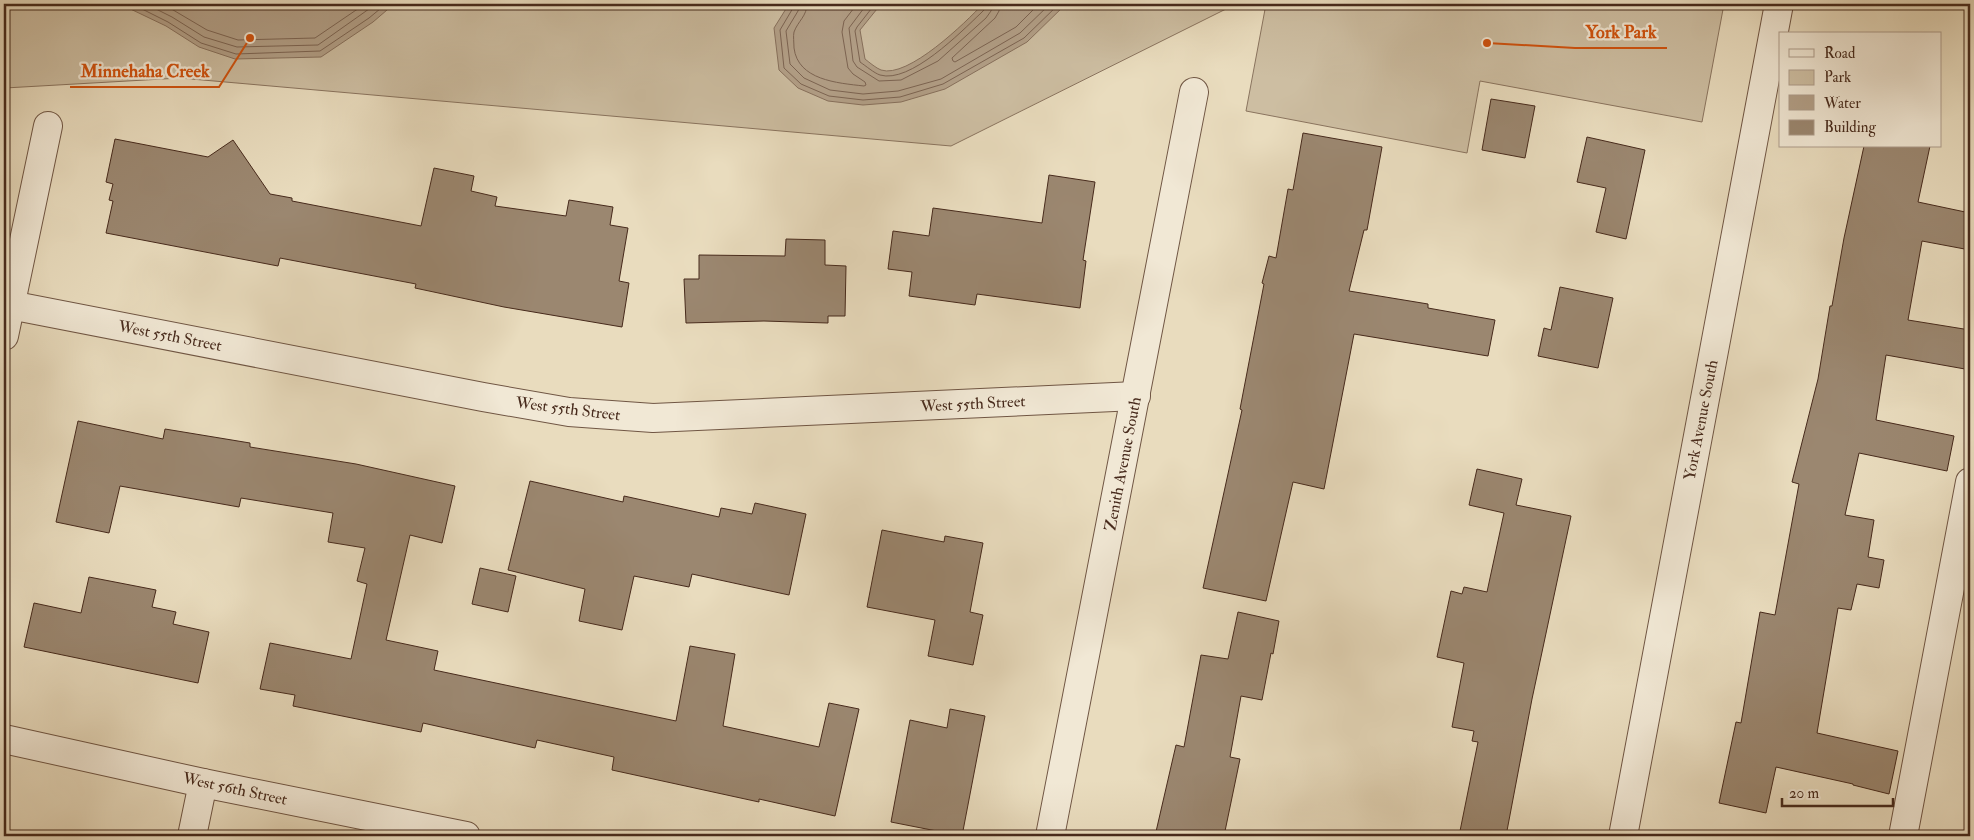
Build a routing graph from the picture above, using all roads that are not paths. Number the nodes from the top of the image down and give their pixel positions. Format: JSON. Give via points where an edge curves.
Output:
{"nodes":[{"id":1,"x":1779,"y":4,"type":"edge"},
{"id":2,"x":1194,"y":92,"type":"dead end"},
{"id":3,"x":48,"y":126,"type":"dead end"},
{"id":4,"x":10,"y":305,"type":"junction"},
{"id":5,"x":4,"y":336,"type":"edge"},
{"id":6,"x":1136,"y":396,"type":"junction"},
{"id":7,"x":1970,"y":482,"type":"edge"},
{"id":8,"x":4,"y":739,"type":"edge"},
{"id":9,"x":203,"y":783,"type":"junction"},
{"id":10,"x":192,"y":836,"type":"edge"},
{"id":11,"x":466,"y":836,"type":"edge"},
{"id":12,"x":1050,"y":836,"type":"edge"},
{"id":13,"x":1622,"y":836,"type":"edge"},
{"id":14,"x":1903,"y":836,"type":"edge"}],
"edges":[{"from":1,"to":13,"type":"street","name":"York Avenue South"},
{"from":2,"to":6,"type":"street","name":"Zenith Avenue South"},
{"from":3,"to":4,"type":"street"},
{"from":4,"to":5,"type":"street"},
{"from":4,"to":6,"type":"street","name":"West 55th Street","via":[[569,412],[653,418],[739,416]]},
{"from":6,"to":12,"type":"street","name":"Zenith Avenue South"},
{"from":7,"to":14,"type":"street"},
{"from":8,"to":9,"type":"street","name":"West 56th Street"},
{"from":9,"to":10,"type":"street"},
{"from":9,"to":11,"type":"street","name":"West 56th Street"}]}
